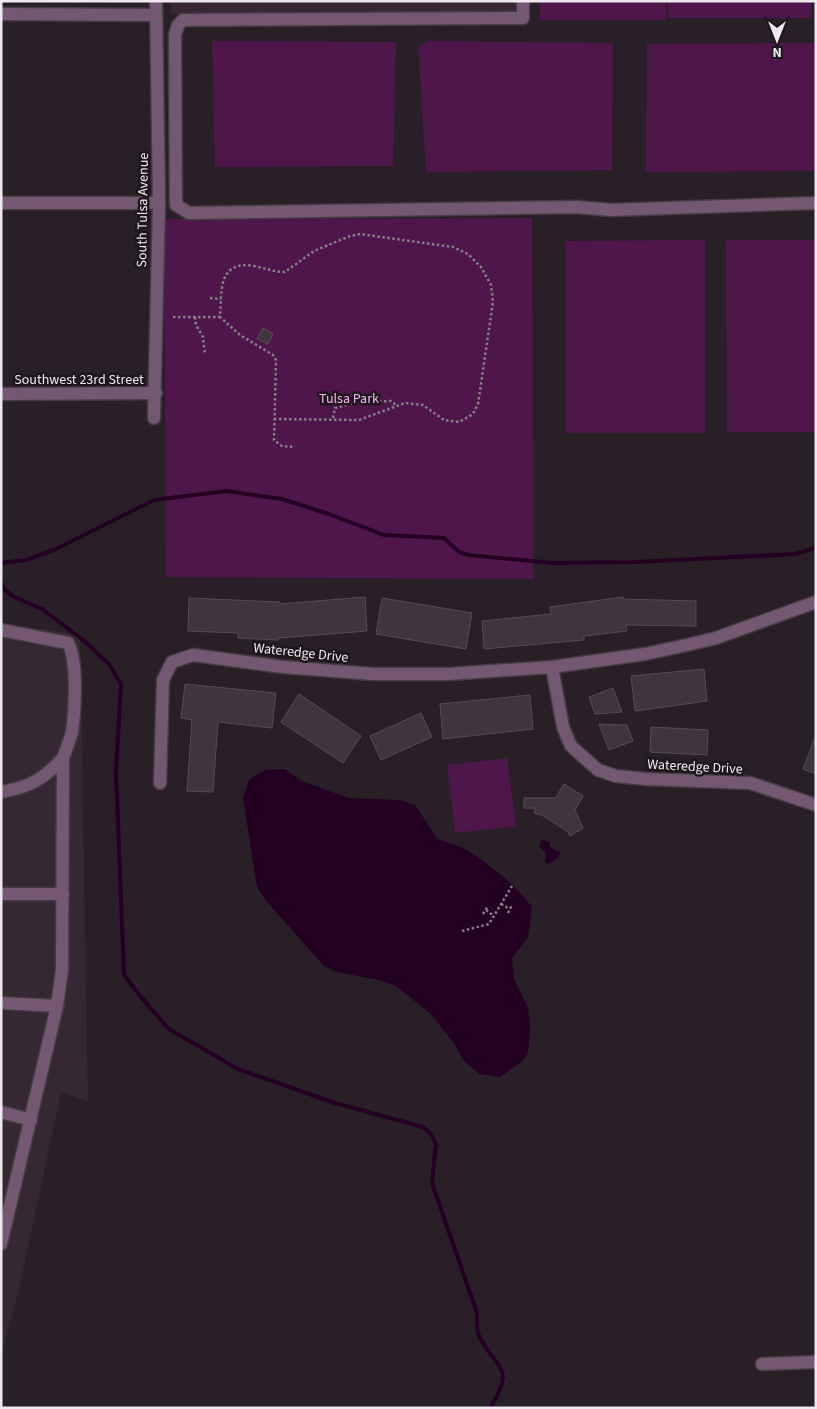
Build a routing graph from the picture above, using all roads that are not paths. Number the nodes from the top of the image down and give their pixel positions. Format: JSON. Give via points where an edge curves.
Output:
{"nodes":[{"id":1,"x":156,"y":1,"type":"edge"},
{"id":2,"x":523,"y":1,"type":"edge"},
{"id":3,"x":1,"y":14,"type":"edge"},
{"id":4,"x":156,"y":15,"type":"junction"},
{"id":5,"x":1,"y":203,"type":"edge"},
{"id":6,"x":159,"y":203,"type":"junction"},
{"id":7,"x":816,"y":203,"type":"edge"},
{"id":8,"x":156,"y":393,"type":"junction"},
{"id":9,"x":1,"y":394,"type":"edge"},
{"id":10,"x":154,"y":418,"type":"dead end"},
{"id":11,"x":816,"y":602,"type":"edge"},
{"id":12,"x":1,"y":630,"type":"edge"},
{"id":13,"x":552,"y":667,"type":"junction"},
{"id":14,"x":63,"y":758,"type":"junction"},
{"id":15,"x":160,"y":783,"type":"dead end"},
{"id":16,"x":1,"y":792,"type":"edge"},
{"id":17,"x":816,"y":805,"type":"edge"},
{"id":18,"x":1,"y":894,"type":"edge"},
{"id":19,"x":63,"y":894,"type":"junction"},
{"id":20,"x":1,"y":1003,"type":"edge"},
{"id":21,"x":57,"y":1006,"type":"junction"},
{"id":22,"x":1,"y":1112,"type":"edge"},
{"id":23,"x":31,"y":1120,"type":"junction"},
{"id":24,"x":1,"y":1244,"type":"edge"},
{"id":25,"x":816,"y":1362,"type":"edge"},
{"id":26,"x":762,"y":1364,"type":"dead end"}],
"edges":[{"from":1,"to":4,"type":"street","name":"South Tulsa Avenue"},
{"from":2,"to":7,"type":"street","via":[[523,18],[183,20],[175,35],[176,205],[189,213],[577,207],[611,210]]},
{"from":3,"to":4,"type":"street"},
{"from":4,"to":6,"type":"street","name":"South Tulsa Avenue"},
{"from":5,"to":6,"type":"street"},
{"from":6,"to":8,"type":"street","name":"South Tulsa Avenue"},
{"from":8,"to":9,"type":"street","name":"Southwest 23rd Street"},
{"from":8,"to":10,"type":"street","name":"South Tulsa Avenue"},
{"from":11,"to":13,"type":"street","name":"Wateredge Drive","via":[[716,638],[645,654]]},
{"from":12,"to":14,"type":"street","via":[[63,640],[72,650],[72,733]]},
{"from":13,"to":15,"type":"street","name":"Wateredge Drive","via":[[449,674],[373,674],[193,655],[172,662],[163,680]]},
{"from":13,"to":17,"type":"street","name":"Wateredge Drive","via":[[562,727],[571,746],[598,770],[616,776],[645,779],[750,783]]},
{"from":14,"to":16,"type":"street","via":[[48,775],[19,789]]},
{"from":14,"to":19,"type":"street"},
{"from":18,"to":19,"type":"street"},
{"from":19,"to":21,"type":"street","via":[[62,970]]},
{"from":20,"to":21,"type":"street"},
{"from":21,"to":23,"type":"street"},
{"from":22,"to":23,"type":"street"},
{"from":23,"to":24,"type":"street"},
{"from":25,"to":26,"type":"street"}]}
